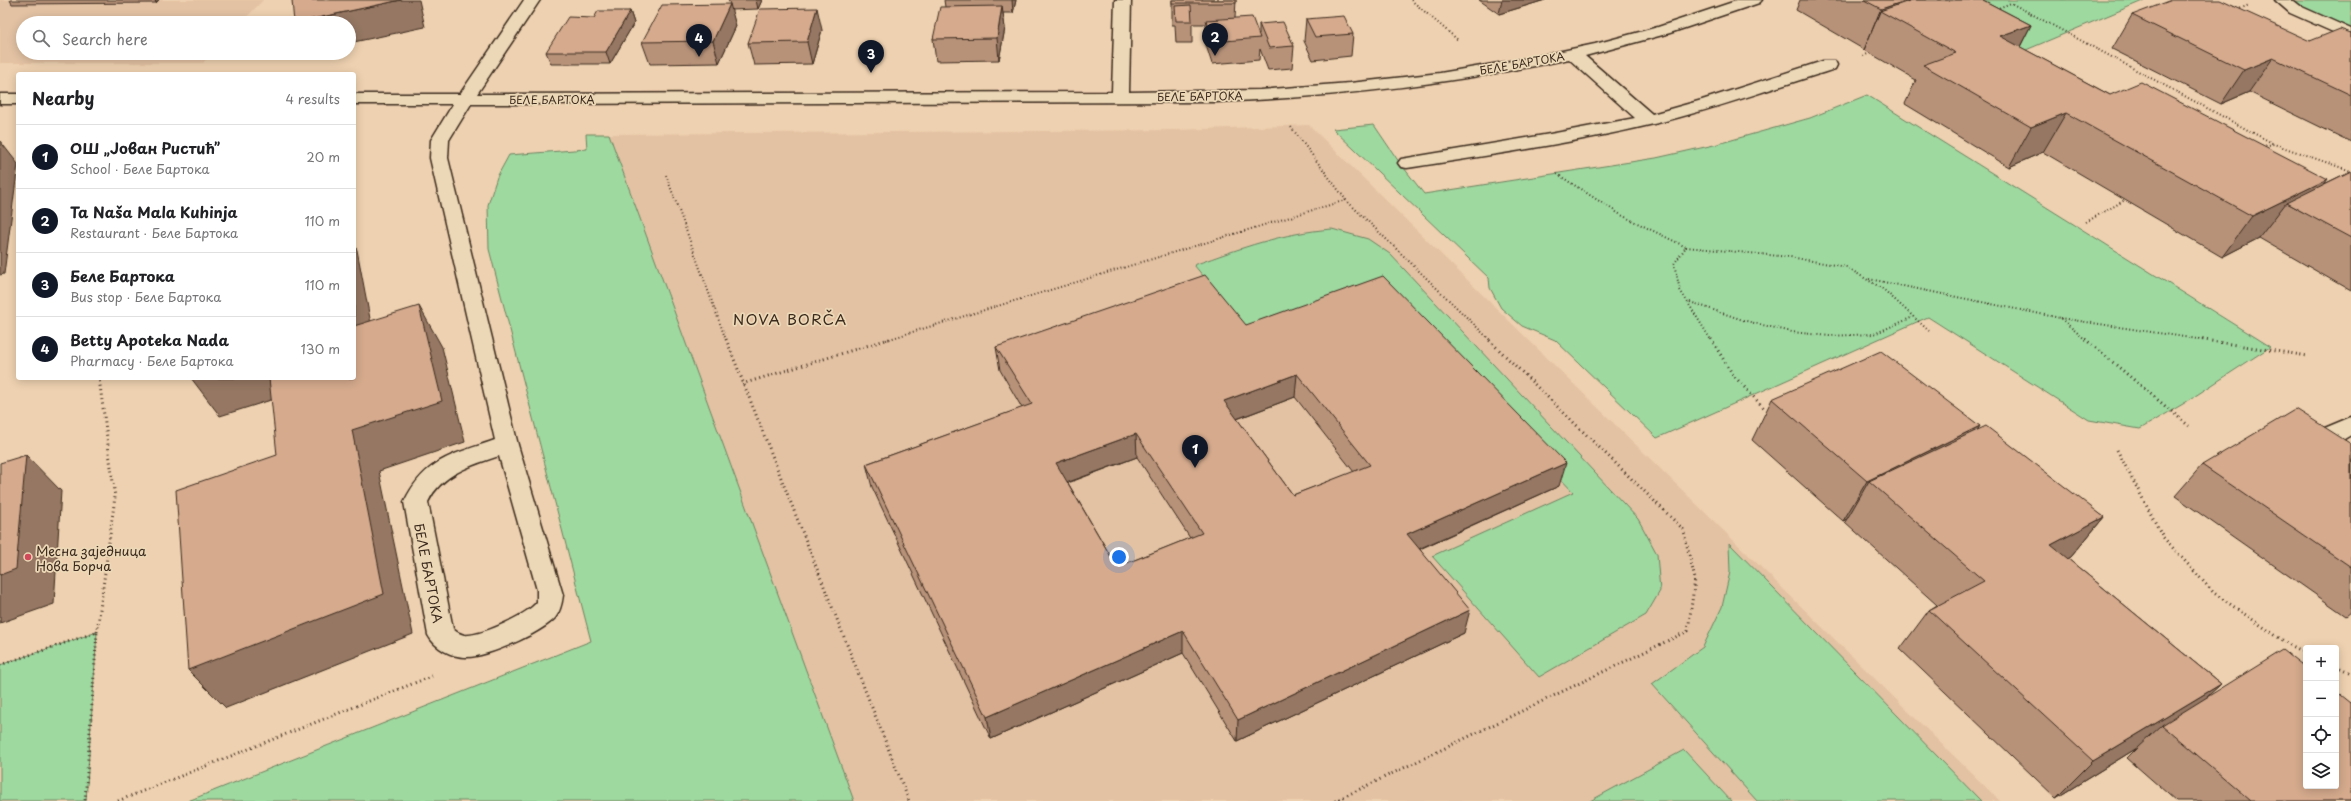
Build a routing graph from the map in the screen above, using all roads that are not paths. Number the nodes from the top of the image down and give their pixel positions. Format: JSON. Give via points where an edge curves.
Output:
{"nodes":[{"id":1,"x":532,"y":0,"type":"edge"},
{"id":2,"x":1123,"y":0,"type":"edge"},
{"id":3,"x":1754,"y":0,"type":"edge"},
{"id":4,"x":2283,"y":0,"type":"edge"},
{"id":5,"x":2351,"y":35,"type":"edge"},
{"id":6,"x":1573,"y":54,"type":"junction"},
{"id":7,"x":1830,"y":65,"type":"dead end"},
{"id":8,"x":1120,"y":96,"type":"junction"},
{"id":9,"x":0,"y":99,"type":"edge"},
{"id":10,"x":16,"y":99,"type":"edge"},
{"id":11,"x":356,"y":99,"type":"edge"},
{"id":12,"x":464,"y":99,"type":"junction"},
{"id":13,"x":1647,"y":120,"type":"junction"},
{"id":14,"x":1407,"y":163,"type":"dead end"},
{"id":15,"x":2351,"y":425,"type":"edge"},
{"id":16,"x":507,"y":445,"type":"junction"},
{"id":17,"x":2351,"y":472,"type":"edge"}],
"edges":[{"from":1,"to":12,"type":"street"},
{"from":2,"to":8,"type":"street"},
{"from":3,"to":6,"type":"street","name":"БЕЛЕ БАРТОКА","via":[[1712,15]]},
{"from":4,"to":5,"type":"street","via":[[2296,10]]},
{"from":6,"to":8,"type":"street","name":"БЕЛЕ БАРТОКА","via":[[1492,69],[1329,91],[1216,97]]},
{"from":6,"to":13,"type":"street","name":"БЕЛЕ БАРТОКА"},
{"from":7,"to":13,"type":"street"},
{"from":8,"to":12,"type":"street","name":"БЕЛЕ БАРТОКА"},
{"from":9,"to":10,"type":"street"},
{"from":11,"to":12,"type":"street","name":"БЕЛЕ БАРТОКА"},
{"from":12,"to":16,"type":"street","via":[[440,140],[439,158]]},
{"from":13,"to":14,"type":"street","via":[[1525,144]]},
{"from":15,"to":17,"type":"street","via":[[2328,436],[2322,443],[2328,456]]},
{"from":16,"to":16,"type":"street","name":"БЕЛЕ БАРТОКА","via":[[451,465],[439,472],[423,487],[416,502],[441,635],[460,645],[480,643],[530,623],[547,609],[550,599],[550,590]]}]}
